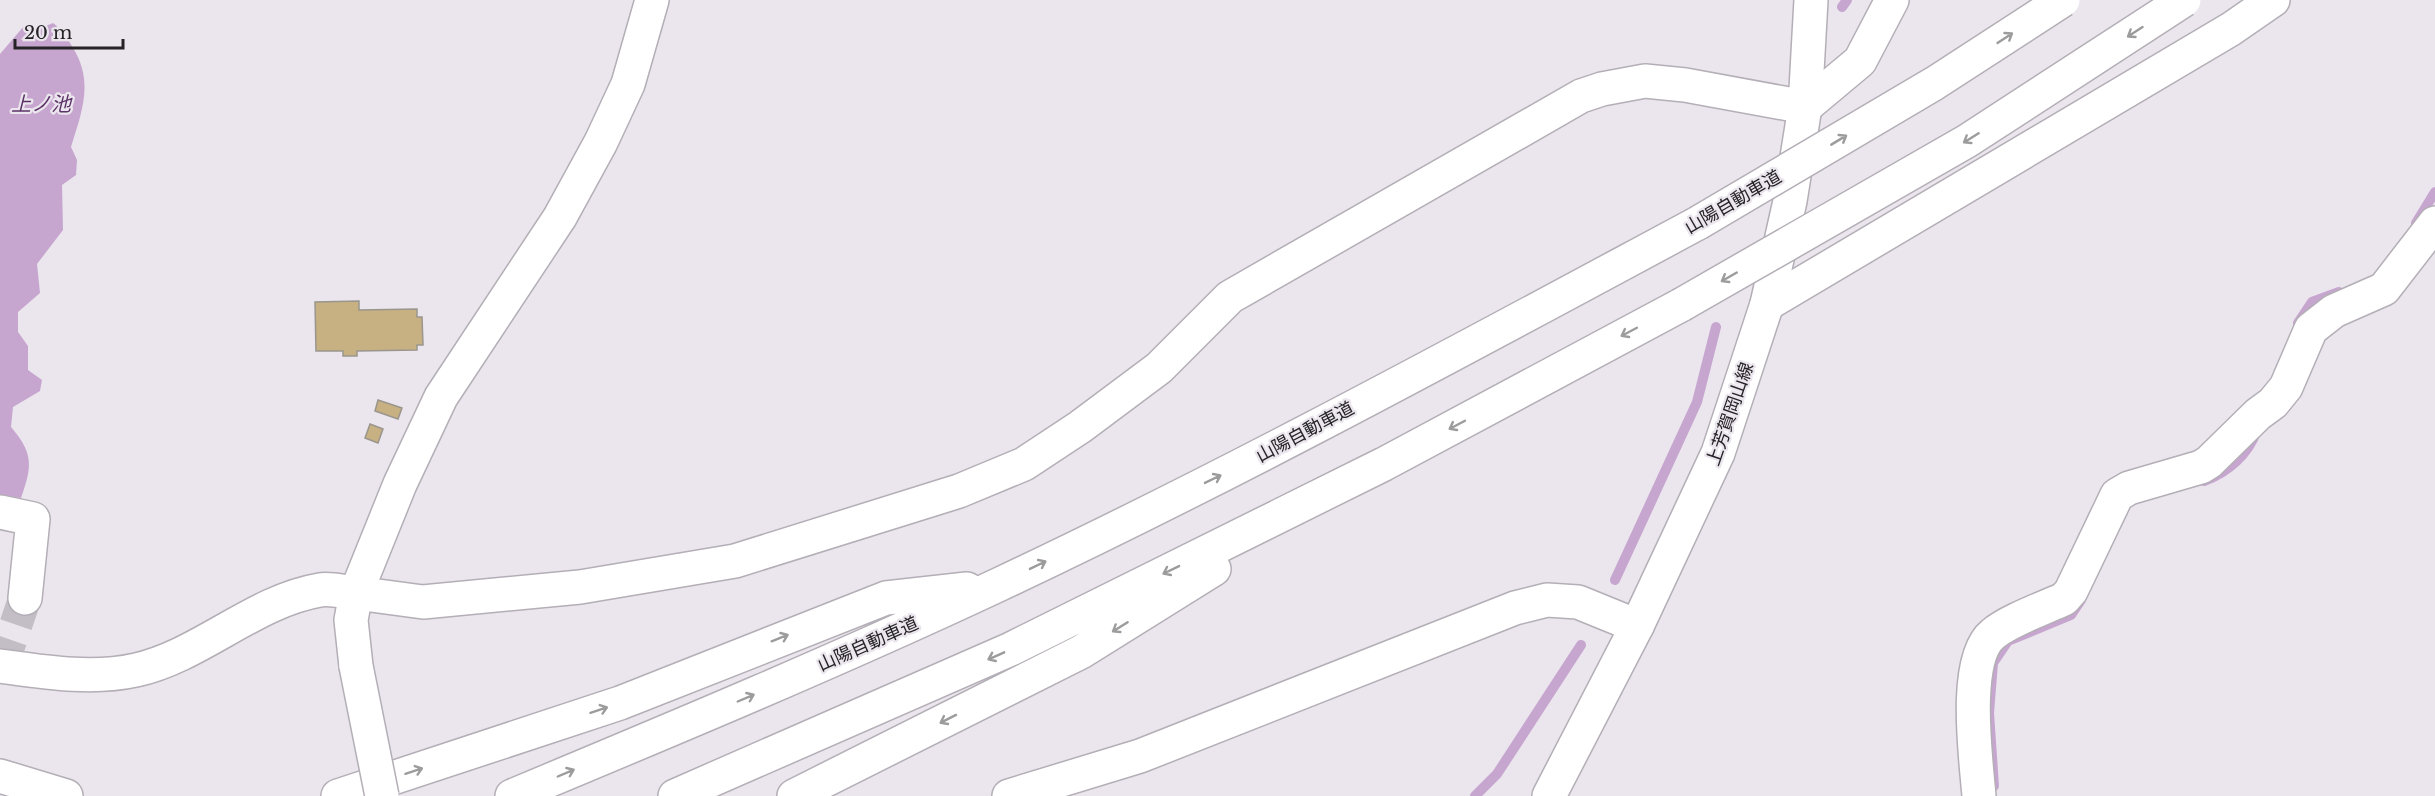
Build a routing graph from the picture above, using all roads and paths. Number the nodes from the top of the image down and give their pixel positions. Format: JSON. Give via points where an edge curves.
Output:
{"nodes":[{"id":1,"x":652,"y":0,"type":"edge"},
{"id":2,"x":1811,"y":0,"type":"edge"},
{"id":3,"x":1892,"y":0,"type":"edge"},
{"id":4,"x":2063,"y":0,"type":"edge"},
{"id":5,"x":2184,"y":0,"type":"edge"},
{"id":6,"x":2273,"y":0,"type":"edge"},
{"id":7,"x":1805,"y":106,"type":"junction"},
{"id":8,"x":2435,"y":223,"type":"edge"},
{"id":9,"x":1767,"y":304,"type":"junction"},
{"id":10,"x":1384,"y":464,"type":"junction"},
{"id":11,"x":0,"y":512,"type":"edge"},
{"id":12,"x":998,"y":585,"type":"junction"},
{"id":13,"x":356,"y":593,"type":"junction"},
{"id":14,"x":25,"y":598,"type":"tunnel mouth"},
{"id":15,"x":1637,"y":626,"type":"junction"},
{"id":16,"x":0,"y":666,"type":"edge"},
{"id":17,"x":0,"y":776,"type":"edge"},
{"id":18,"x":66,"y":796,"type":"edge"},
{"id":19,"x":338,"y":796,"type":"edge"},
{"id":20,"x":382,"y":796,"type":"edge"},
{"id":21,"x":512,"y":796,"type":"edge"},
{"id":22,"x":675,"y":796,"type":"edge"},
{"id":23,"x":794,"y":796,"type":"edge"},
{"id":24,"x":1009,"y":796,"type":"edge"},
{"id":25,"x":1549,"y":796,"type":"edge"},
{"id":26,"x":1980,"y":796,"type":"edge"}],
"edges":[{"from":1,"to":13,"type":"main road","via":[[628,84],[602,142],[560,217],[441,398],[400,484]]},
{"from":2,"to":7,"type":"main road","name":"上芳賀岡山線"},
{"from":3,"to":7,"type":"main road","via":[[1860,60]]},
{"from":12,"to":4,"type":"main road","name":"山陽自動車道","one_way":true,"bridge":true,"via":[[1261,456],[1698,223],[1935,83]]},
{"from":5,"to":10,"type":"main road","one_way":true,"bridge":true,"via":[[1967,141],[1681,305]]},
{"from":6,"to":9,"type":"main road","via":[[2221,36]]},
{"from":7,"to":9,"type":"main road","name":"上芳賀岡山線","via":[[1790,201]]},
{"from":7,"to":13,"type":"main road","via":[[1645,81],[1581,96],[1230,297],[1159,368],[1080,427],[1024,464],[959,491],[735,561],[580,587],[423,602]]},
{"from":8,"to":26,"type":"main road","via":[[2384,289],[2334,311],[2311,329],[2286,387],[2201,467],[2117,495],[2064,599],[1993,633],[1982,647],[1975,678]]},
{"from":9,"to":15,"type":"main road","name":"上芳賀岡山線","via":[[1718,453]]},
{"from":10,"to":22,"type":"main road","one_way":true,"via":[[1011,649]]},
{"from":10,"to":23,"type":"main road","one_way":true,"via":[[1081,652]]},
{"from":11,"to":14,"type":"main road","via":[[33,519]]},
{"from":19,"to":12,"type":"main road","one_way":true,"via":[[620,703],[886,598]]},
{"from":21,"to":12,"type":"main road","name":"山陽自動車道","one_way":true,"via":[[750,697]]},
{"from":13,"to":16,"type":"main road","via":[[321,589],[278,604],[225,628],[185,654],[136,670],[86,675]]},
{"from":13,"to":20,"type":"main road","bridge":true,"via":[[351,620],[356,666]]},
{"from":15,"to":24,"type":"main road","via":[[1578,602],[1547,600],[1515,608],[1140,756]]},
{"from":15,"to":25,"type":"main road","name":"上芳賀岡山線"},
{"from":17,"to":18,"type":"main road"}]}
